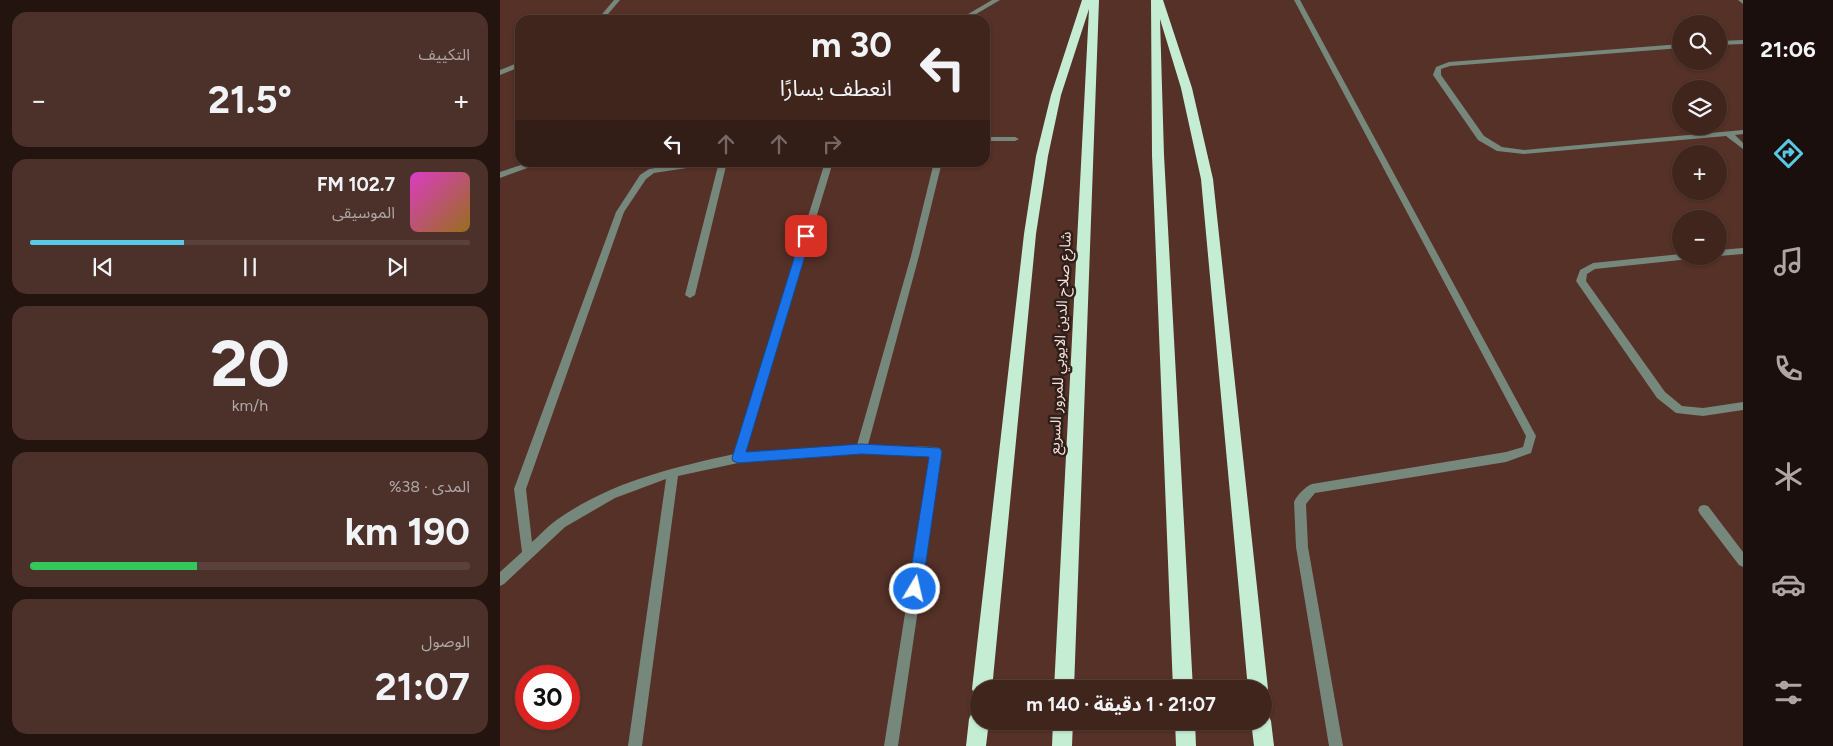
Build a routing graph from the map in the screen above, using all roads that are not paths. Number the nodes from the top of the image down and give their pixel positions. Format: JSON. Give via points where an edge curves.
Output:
{"nodes":[{"id":1,"x":617,"y":0,"type":"edge"},
{"id":2,"x":997,"y":0,"type":"edge"},
{"id":3,"x":1087,"y":0,"type":"edge"},
{"id":4,"x":1094,"y":0,"type":"edge"},
{"id":5,"x":1157,"y":0,"type":"edge"},
{"id":6,"x":1297,"y":0,"type":"edge"},
{"id":7,"x":604,"y":15,"type":"edge"},
{"id":8,"x":973,"y":15,"type":"edge"},
{"id":9,"x":1743,"y":42,"type":"edge"},
{"id":10,"x":1727,"y":43,"type":"edge"},
{"id":11,"x":1672,"y":47,"type":"edge"},
{"id":12,"x":515,"y":66,"type":"edge"},
{"id":13,"x":500,"y":73,"type":"edge"},
{"id":14,"x":1743,"y":132,"type":"edge"},
{"id":15,"x":1729,"y":134,"type":"junction"},
{"id":16,"x":990,"y":139,"type":"edge"},
{"id":17,"x":1015,"y":140,"type":"dead end"},
{"id":18,"x":1743,"y":147,"type":"edge"},
{"id":19,"x":523,"y":167,"type":"edge"},
{"id":20,"x":679,"y":167,"type":"edge"},
{"id":21,"x":722,"y":167,"type":"edge"},
{"id":22,"x":827,"y":167,"type":"edge"},
{"id":23,"x":937,"y":167,"type":"edge"},
{"id":24,"x":500,"y":174,"type":"edge"},
{"id":25,"x":1743,"y":251,"type":"edge"},
{"id":26,"x":1727,"y":252,"type":"edge"},
{"id":27,"x":1672,"y":258,"type":"edge"},
{"id":28,"x":690,"y":295,"type":"dead end"},
{"id":29,"x":1743,"y":406,"type":"edge"},
{"id":30,"x":861,"y":449,"type":"junction"},
{"id":31,"x":738,"y":458,"type":"junction"},
{"id":32,"x":673,"y":472,"type":"junction"},
{"id":33,"x":1704,"y":510,"type":"dead end"},
{"id":34,"x":528,"y":555,"type":"junction"},
{"id":35,"x":1743,"y":561,"type":"edge"},
{"id":36,"x":500,"y":580,"type":"edge"},
{"id":37,"x":983,"y":680,"type":"edge"},
{"id":38,"x":1064,"y":680,"type":"edge"},
{"id":39,"x":1183,"y":680,"type":"edge"},
{"id":40,"x":1257,"y":680,"type":"edge"},
{"id":41,"x":978,"y":730,"type":"edge"},
{"id":42,"x":1063,"y":730,"type":"edge"},
{"id":43,"x":1262,"y":730,"type":"edge"},
{"id":44,"x":1062,"y":745,"type":"edge"},
{"id":45,"x":635,"y":746,"type":"edge"},
{"id":46,"x":890,"y":746,"type":"edge"},
{"id":47,"x":976,"y":746,"type":"edge"},
{"id":48,"x":1264,"y":746,"type":"edge"},
{"id":49,"x":1336,"y":746,"type":"edge"}],
"edges":[{"from":1,"to":7,"type":"street"},
{"from":2,"to":8,"type":"street"},
{"from":3,"to":37,"type":"highway","via":[[1056,95],[1042,156],[1029,244]]},
{"from":4,"to":38,"type":"highway","name":"شارع صلاح الدين الايوبي للمرور السريع"},
{"from":5,"to":39,"type":"highway","via":[[1158,155]]},
{"from":5,"to":40,"type":"highway","via":[[1198,132],[1207,179]]},
{"from":6,"to":49,"type":"street","via":[[1531,436],[1527,450],[1506,457],[1312,489],[1300,502],[1302,547]]},
{"from":9,"to":10,"type":"street"},
{"from":11,"to":15,"type":"street","via":[[1449,64],[1438,68],[1437,75],[1481,138],[1500,149],[1524,152]]},
{"from":12,"to":13,"type":"street"},
{"from":14,"to":15,"type":"street"},
{"from":15,"to":18,"type":"street"},
{"from":16,"to":17,"type":"street"},
{"from":19,"to":24,"type":"street"},
{"from":20,"to":34,"type":"street","via":[[652,171],[643,177],[620,212],[520,490]]},
{"from":21,"to":28,"type":"street"},
{"from":22,"to":31,"type":"street"},
{"from":23,"to":30,"type":"street"},
{"from":25,"to":26,"type":"street"},
{"from":27,"to":29,"type":"street","via":[[1593,266],[1582,272],[1581,281],[1661,395],[1680,410],[1703,412]]},
{"from":30,"to":31,"type":"street"},
{"from":30,"to":46,"type":"street","via":[[936,452]]},
{"from":31,"to":32,"type":"street"},
{"from":32,"to":34,"type":"street","via":[[603,499],[561,523]]},
{"from":32,"to":45,"type":"street"},
{"from":33,"to":35,"type":"street"},
{"from":34,"to":36,"type":"street"},
{"from":41,"to":47,"type":"highway"},
{"from":42,"to":44,"type":"highway"},
{"from":43,"to":48,"type":"highway"}]}
